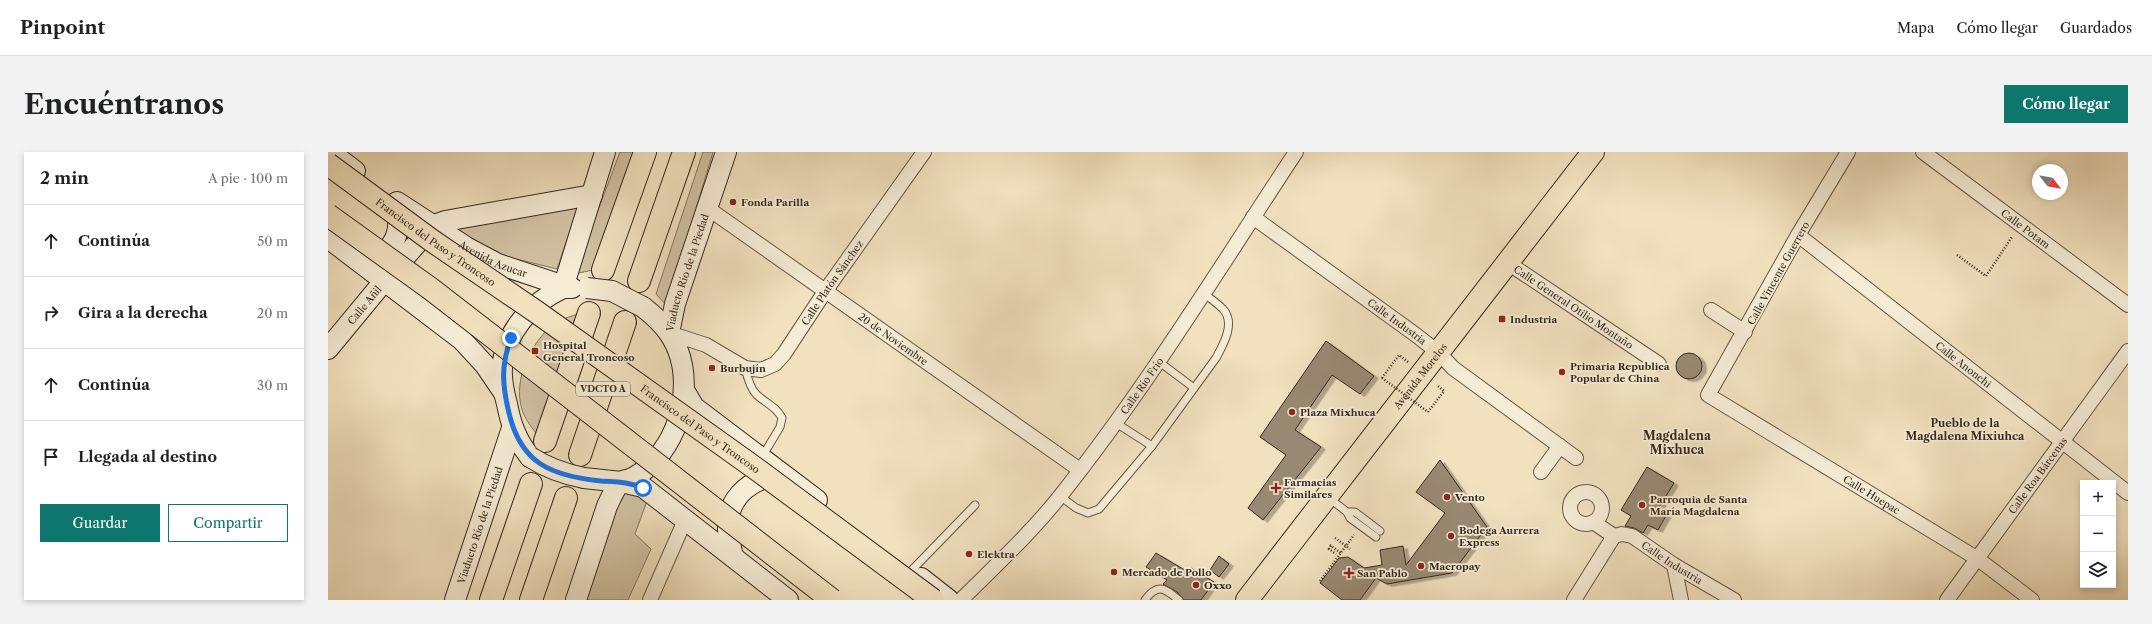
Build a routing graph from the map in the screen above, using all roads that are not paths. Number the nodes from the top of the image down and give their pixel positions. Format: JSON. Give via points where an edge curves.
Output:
{"nodes":[{"id":1,"x":330,"y":152,"type":"edge"},
{"id":2,"x":605,"y":152,"type":"edge"},
{"id":3,"x":645,"y":152,"type":"edge"},
{"id":4,"x":684,"y":152,"type":"edge"},
{"id":5,"x":924,"y":152,"type":"edge"},
{"id":6,"x":1296,"y":152,"type":"edge"},
{"id":7,"x":1593,"y":152,"type":"edge"},
{"id":8,"x":1848,"y":152,"type":"edge"},
{"id":9,"x":1923,"y":152,"type":"edge"},
{"id":10,"x":726,"y":157,"type":"edge"},
{"id":11,"x":328,"y":164,"type":"edge"},
{"id":12,"x":592,"y":194,"type":"junction"},
{"id":13,"x":395,"y":201,"type":"junction"},
{"id":14,"x":706,"y":207,"type":"junction"},
{"id":15,"x":328,"y":215,"type":"edge"},
{"id":16,"x":1253,"y":217,"type":"junction"},
{"id":17,"x":432,"y":226,"type":"junction"},
{"id":18,"x":1798,"y":235,"type":"junction"},
{"id":19,"x":328,"y":238,"type":"edge"},
{"id":20,"x":352,"y":256,"type":"junction"},
{"id":21,"x":1508,"y":263,"type":"junction"},
{"id":22,"x":603,"y":270,"type":"dead end"},
{"id":23,"x":385,"y":280,"type":"junction"},
{"id":24,"x":639,"y":281,"type":"dead end"},
{"id":25,"x":562,"y":288,"type":"junction"},
{"id":26,"x":826,"y":290,"type":"junction"},
{"id":27,"x":1203,"y":293,"type":"junction"},
{"id":28,"x":2128,"y":305,"type":"edge"},
{"id":29,"x":1711,"y":310,"type":"dead end"},
{"id":30,"x":589,"y":313,"type":"dead end"},
{"id":31,"x":625,"y":322,"type":"dead end"},
{"id":32,"x":669,"y":332,"type":"junction"},
{"id":33,"x":1745,"y":332,"type":"junction"},
{"id":34,"x":328,"y":349,"type":"edge"},
{"id":35,"x":2128,"y":351,"type":"edge"},
{"id":36,"x":1439,"y":353,"type":"junction"},
{"id":37,"x":1158,"y":362,"type":"junction"},
{"id":38,"x":1659,"y":364,"type":"dead end"},
{"id":39,"x":745,"y":368,"type":"junction"},
{"id":40,"x":1194,"y":388,"type":"junction"},
{"id":41,"x":684,"y":390,"type":"junction"},
{"id":42,"x":1708,"y":395,"type":"joint"},
{"id":43,"x":506,"y":402,"type":"junction"},
{"id":44,"x":1116,"y":423,"type":"junction"},
{"id":45,"x":512,"y":428,"type":"junction"},
{"id":46,"x":2061,"y":440,"type":"junction"},
{"id":47,"x":545,"y":441,"type":"dead end"},
{"id":48,"x":1152,"y":446,"type":"junction"},
{"id":49,"x":1560,"y":446,"type":"junction"},
{"id":50,"x":580,"y":455,"type":"dead end"},
{"id":51,"x":760,"y":458,"type":"junction"},
{"id":52,"x":1576,"y":458,"type":"dead end"},
{"id":53,"x":1080,"y":470,"type":"junction"},
{"id":54,"x":1541,"y":472,"type":"dead end"},
{"id":55,"x":786,"y":477,"type":"junction"},
{"id":56,"x":621,"y":482,"type":"junction"},
{"id":57,"x":530,"y":484,"type":"dead end"},
{"id":58,"x":2128,"y":493,"type":"edge"},
{"id":59,"x":1060,"y":496,"type":"junction"},
{"id":60,"x":1327,"y":497,"type":"junction"},
{"id":61,"x":566,"y":498,"type":"dead end"},
{"id":62,"x":975,"y":505,"type":"dead end"},
{"id":63,"x":1348,"y":512,"type":"junction"},
{"id":64,"x":686,"y":520,"type":"junction"},
{"id":65,"x":1594,"y":522,"type":"junction"},
{"id":66,"x":1380,"y":531,"type":"dead end"},
{"id":67,"x":1614,"y":536,"type":"junction"},
{"id":68,"x":1376,"y":537,"type":"dead end"},
{"id":69,"x":733,"y":557,"type":"junction"},
{"id":70,"x":1978,"y":559,"type":"junction"},
{"id":71,"x":1674,"y":565,"type":"junction"},
{"id":72,"x":911,"y":572,"type":"junction"},
{"id":73,"x":778,"y":597,"type":"edge"},
{"id":74,"x":455,"y":600,"type":"edge"},
{"id":75,"x":491,"y":600,"type":"edge"},
{"id":76,"x":531,"y":600,"type":"edge"},
{"id":77,"x":576,"y":600,"type":"edge"},
{"id":78,"x":650,"y":600,"type":"edge"},
{"id":79,"x":832,"y":600,"type":"edge"},
{"id":80,"x":933,"y":600,"type":"edge"},
{"id":81,"x":949,"y":600,"type":"edge"},
{"id":82,"x":961,"y":600,"type":"edge"},
{"id":83,"x":1145,"y":600,"type":"edge"},
{"id":84,"x":1179,"y":600,"type":"edge"},
{"id":85,"x":1247,"y":600,"type":"edge"},
{"id":86,"x":1574,"y":600,"type":"edge"},
{"id":87,"x":1681,"y":600,"type":"edge"},
{"id":88,"x":1734,"y":600,"type":"edge"},
{"id":89,"x":1947,"y":600,"type":"edge"},
{"id":90,"x":2032,"y":600,"type":"edge"}],
"edges":[{"from":1,"to":13,"type":"main road","name":"Avenida Azucar"},
{"from":2,"to":12,"type":"main road"},
{"from":3,"to":22,"type":"main road"},
{"from":4,"to":24,"type":"main road"},
{"from":5,"to":26,"type":"street","name":"Calle Platón Sánchez"},
{"from":6,"to":16,"type":"street","name":"Calle Río Frío"},
{"from":7,"to":21,"type":"main road","name":"Avenida Morelos"},
{"from":8,"to":18,"type":"street","name":"Calle Vincente Guerrero"},
{"from":9,"to":28,"type":"street","name":"Calle Potam"},
{"from":10,"to":14,"type":"main road","name":"Viaducto Río de la Piedad"},
{"from":11,"to":80,"type":"main road","name":"Francisco del Paso y Troncoso","bridge":true,"via":[[431,240],[755,468]]},
{"from":12,"to":17,"type":"main road","via":[[445,221]]},
{"from":12,"to":25,"type":"main road"},
{"from":13,"to":17,"type":"main road","name":"Avenida Azucar"},
{"from":13,"to":20,"type":"main road","via":[[399,229],[392,245],[373,257]]},
{"from":14,"to":26,"type":"street","name":"20 de Noviembre"},
{"from":14,"to":32,"type":"main road","name":"Viaducto Río de la Piedad","via":[[675,304]]},
{"from":15,"to":79,"type":"main road","bridge":true,"via":[[431,290]]},
{"from":16,"to":27,"type":"street","name":"Calle Río Frío"},
{"from":16,"to":36,"type":"street","name":"Calle Industria"},
{"from":17,"to":23,"type":"main road","name":"Calle Añil"},
{"from":17,"to":25,"type":"main road","name":"Avenida Azucar","via":[[466,248],[498,264],[555,282]]},
{"from":18,"to":33,"type":"street","name":"Calle Vincente Guerrero"},
{"from":18,"to":46,"type":"street","name":"Calle Anonchi"},
{"from":19,"to":20,"type":"main road"},
{"from":20,"to":23,"type":"main road"},
{"from":21,"to":36,"type":"main road","name":"Avenida Morelos"},
{"from":21,"to":38,"type":"street","name":"Calle General Otilio Montaño"},
{"from":23,"to":34,"type":"main road","name":"Calle Añil"},
{"from":23,"to":43,"type":"main road","via":[[462,340],[485,365]]},
{"from":25,"to":32,"type":"main road","bridge":true,"via":[[612,291],[643,306]]},
{"from":25,"to":43,"type":"main road","via":[[538,302],[511,338],[502,368]]},
{"from":26,"to":39,"type":"street","name":"Calle Platón Sánchez","via":[[775,364],[761,370]]},
{"from":26,"to":53,"type":"street","name":"20 de Noviembre"},
{"from":27,"to":37,"type":"street","name":"Calle Río Frío"},
{"from":27,"to":40,"type":"lane","via":[[1224,310],[1229,329],[1216,358]]},
{"from":29,"to":33,"type":"street"},
{"from":30,"to":47,"type":"main road","number":"VDCTO A"},
{"from":31,"to":50,"type":"main road","number":"VDCTO A"},
{"from":32,"to":39,"type":"street","via":[[706,345]]},
{"from":32,"to":41,"type":"main road","name":"Viaducto Río de la Piedad","via":[[678,350]]},
{"from":33,"to":42,"type":"street","name":"Calle Vincente Guerrero"},
{"from":35,"to":46,"type":"street","name":"Calle Roa Bárcenas"},
{"from":36,"to":49,"type":"street","name":"Calle Industria","via":[[1453,368]]},
{"from":36,"to":60,"type":"main road","name":"Avenida Morelos"},
{"from":37,"to":40,"type":"lane"},
{"from":37,"to":44,"type":"street","name":"Calle Río Frío"},
{"from":39,"to":51,"type":"lane","via":[[756,394],[776,408],[782,418],[780,427]]},
{"from":40,"to":48,"type":"lane"},
{"from":41,"to":51,"type":"main road","name":"Francisco del Paso y Troncoso","via":[[694,407]]},
{"from":41,"to":56,"type":"main road","name":"Viaducto Río de la Piedad","via":[[678,421],[666,447],[650,466]]},
{"from":42,"to":70,"type":"street","name":"Calle Huepac"},
{"from":43,"to":45,"type":"main road"},
{"from":44,"to":48,"type":"lane"},
{"from":44,"to":53,"type":"street","name":"Calle Río Frío"},
{"from":45,"to":56,"type":"main road","bridge":true,"via":[[519,444],[530,457],[564,474]]},
{"from":45,"to":74,"type":"main road","name":"Viaducto Río de la Piedad"},
{"from":46,"to":58,"type":"street","name":"Calle Anonchi"},
{"from":46,"to":70,"type":"street","name":"Calle Roa Bárcenas"},
{"from":48,"to":59,"type":"lane","via":[[1099,509],[1088,513]]},
{"from":49,"to":52,"type":"street","name":"Calle Industria"},
{"from":49,"to":54,"type":"street"},
{"from":51,"to":55,"type":"main road","name":"Francisco del Paso y Troncoso"},
{"from":53,"to":59,"type":"street","name":"Calle Río Frío"},
{"from":55,"to":69,"type":"main road","via":[[759,480],[737,497],[729,515],[728,525]]},
{"from":55,"to":72,"type":"main road","name":"Francisco del Paso y Troncoso"},
{"from":56,"to":64,"type":"main road","via":[[643,488]]},
{"from":56,"to":77,"type":"main road","via":[[607,506]]},
{"from":57,"to":75,"type":"main road"},
{"from":59,"to":82,"type":"street","name":"Calle Río Frío","via":[[1031,530]]},
{"from":60,"to":63,"type":"lane"},
{"from":60,"to":85,"type":"main road","name":"Avenida Morelos"},
{"from":61,"to":76,"type":"main road"},
{"from":62,"to":72,"type":"lane"},
{"from":63,"to":66,"type":"lane","via":[[1355,512]]},
{"from":63,"to":68,"type":"lane","via":[[1350,518]]},
{"from":64,"to":69,"type":"main road"},
{"from":64,"to":78,"type":"street"},
{"from":65,"to":65,"type":"street","via":[[1579,522],[1572,515],[1570,505],[1580,493],[1597,494],[1601,509]]},
{"from":65,"to":67,"type":"street"},
{"from":67,"to":71,"type":"street","name":"Calle Industria","via":[[1632,536]]},
{"from":67,"to":86,"type":"street"},
{"from":69,"to":73,"type":"main road"},
{"from":70,"to":89,"type":"street","name":"Calle Roa Bárcenas"},
{"from":70,"to":90,"type":"street","name":"Calle Huepac"},
{"from":71,"to":87,"type":"street"},
{"from":71,"to":88,"type":"street","name":"Calle Industria"},
{"from":72,"to":81,"type":"main road","name":"Francisco del Paso y Troncoso"},
{"from":83,"to":84,"type":"lane","via":[[1158,588],[1164,589]]}]}
